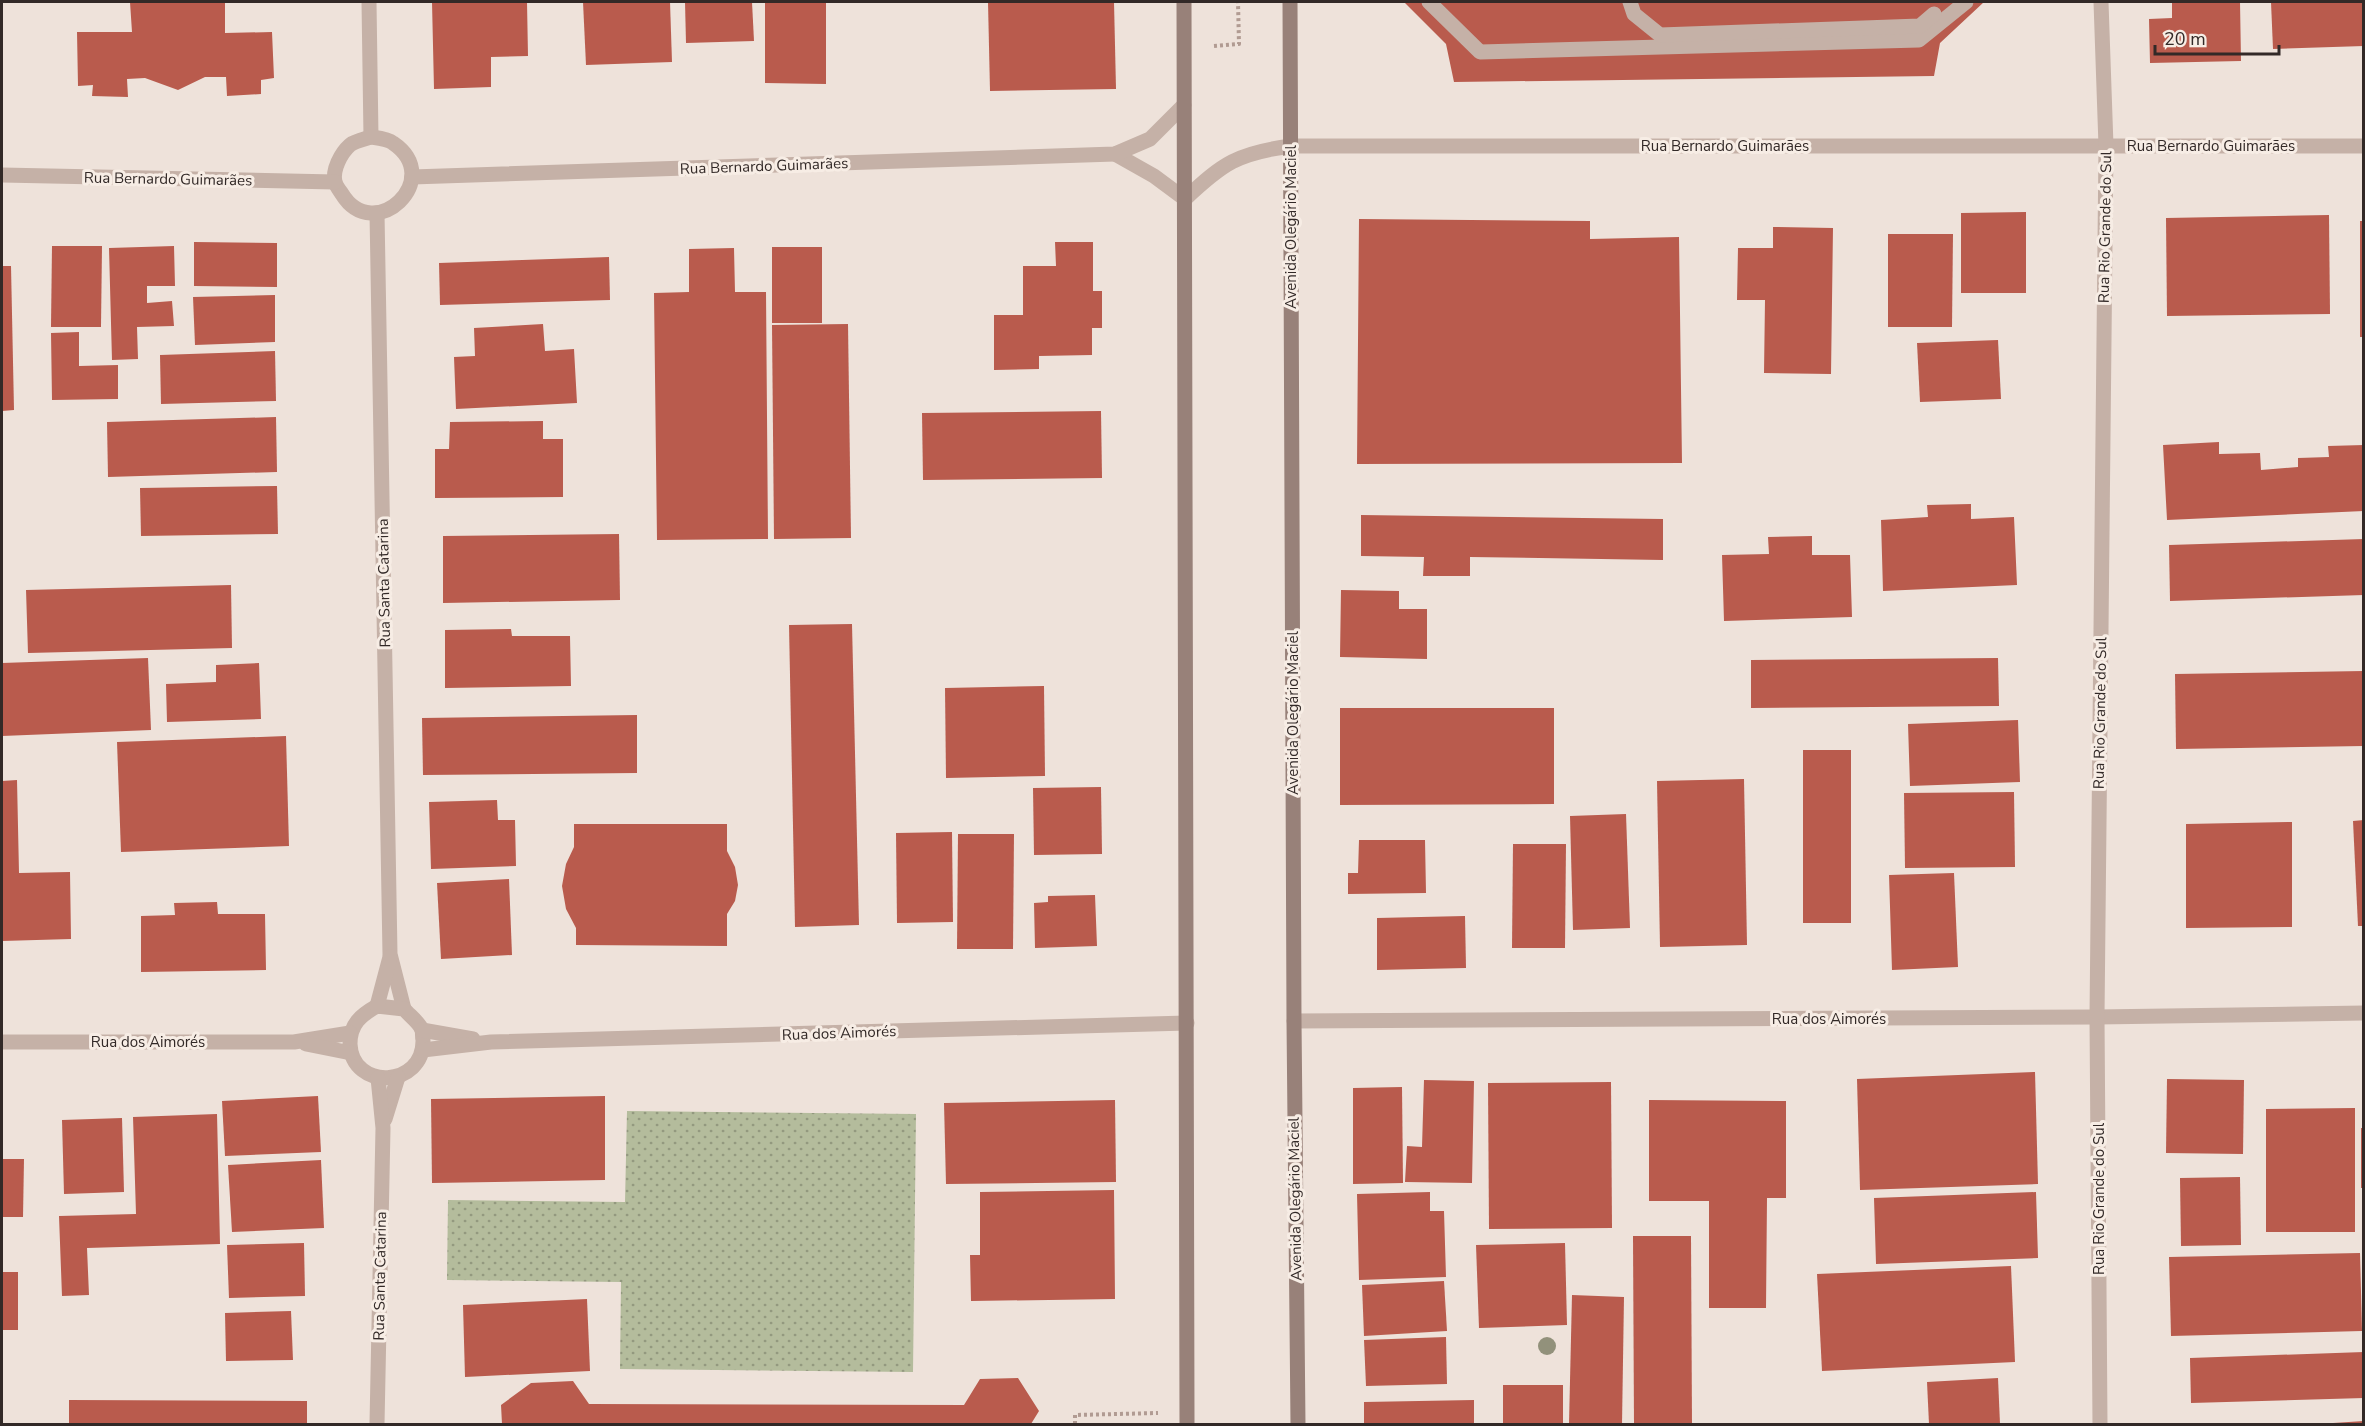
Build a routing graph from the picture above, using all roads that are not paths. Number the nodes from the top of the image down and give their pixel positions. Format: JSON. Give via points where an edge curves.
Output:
{"nodes":[{"id":1,"x":369,"y":2,"type":"edge"},
{"id":2,"x":1184,"y":2,"type":"edge"},
{"id":3,"x":1290,"y":2,"type":"edge"},
{"id":4,"x":1429,"y":2,"type":"edge"},
{"id":5,"x":1630,"y":2,"type":"edge"},
{"id":6,"x":1951,"y":2,"type":"edge"},
{"id":7,"x":1966,"y":2,"type":"edge"},
{"id":8,"x":2101,"y":2,"type":"edge"},
{"id":9,"x":1184,"y":105,"type":"junction"},
{"id":10,"x":371,"y":137,"type":"junction"},
{"id":11,"x":1290,"y":146,"type":"junction"},
{"id":12,"x":2106,"y":146,"type":"junction"},
{"id":13,"x":2364,"y":146,"type":"edge"},
{"id":14,"x":1115,"y":154,"type":"junction"},
{"id":15,"x":2,"y":176,"type":"edge"},
{"id":16,"x":412,"y":177,"type":"junction"},
{"id":17,"x":335,"y":182,"type":"junction"},
{"id":18,"x":1185,"y":199,"type":"junction"},
{"id":19,"x":377,"y":213,"type":"junction"},
{"id":20,"x":390,"y":954,"type":"junction"},
{"id":21,"x":377,"y":1006,"type":"junction"},
{"id":22,"x":404,"y":1009,"type":"junction"},
{"id":23,"x":2364,"y":1013,"type":"edge"},
{"id":24,"x":2097,"y":1017,"type":"junction"},
{"id":25,"x":1294,"y":1021,"type":"junction"},
{"id":26,"x":1187,"y":1023,"type":"junction"},
{"id":27,"x":422,"y":1030,"type":"junction"},
{"id":28,"x":350,"y":1033,"type":"junction"},
{"id":29,"x":2,"y":1042,"type":"edge"},
{"id":30,"x":294,"y":1042,"type":"junction"},
{"id":31,"x":491,"y":1042,"type":"junction"},
{"id":32,"x":423,"y":1050,"type":"junction"},
{"id":33,"x":351,"y":1053,"type":"junction"},
{"id":34,"x":398,"y":1077,"type":"junction"},
{"id":35,"x":378,"y":1078,"type":"junction"},
{"id":36,"x":383,"y":1128,"type":"junction"},
{"id":37,"x":377,"y":1425,"type":"edge"},
{"id":38,"x":1187,"y":1425,"type":"edge"},
{"id":39,"x":1298,"y":1425,"type":"edge"},
{"id":40,"x":2100,"y":1425,"type":"edge"}],
"edges":[{"from":1,"to":10,"type":"street"},
{"from":2,"to":9,"type":"main road"},
{"from":3,"to":11,"type":"main road","name":"Avenida Olegário Maciel"},
{"from":4,"to":7,"type":"street","via":[[1480,52],[1918,40]]},
{"from":5,"to":6,"type":"street","via":[[1634,14],[1660,35],[1920,26]]},
{"from":8,"to":12,"type":"street","name":"Rua Rio Grande do Sul"},
{"from":9,"to":14,"type":"street","name":"Rua Bernardo Guimarães","via":[[1150,140]]},
{"from":9,"to":18,"type":"main road"},
{"from":10,"to":16,"type":"street","via":[[392,141],[407,156]]},
{"from":10,"to":17,"type":"street","via":[[350,145],[337,162]]},
{"from":11,"to":12,"type":"street","name":"Rua Bernardo Guimarães"},
{"from":11,"to":18,"type":"street","name":"Rua Bernardo Guimarães","via":[[1233,160]]},
{"from":11,"to":25,"type":"main road","name":"Avenida Olegário Maciel"},
{"from":12,"to":13,"type":"street","name":"Rua Bernardo Guimarães"},
{"from":12,"to":24,"type":"street","name":"Rua Rio Grande do Sul"},
{"from":14,"to":16,"type":"street","name":"Rua Bernardo Guimarães"},
{"from":14,"to":18,"type":"street"},
{"from":15,"to":17,"type":"street","name":"Rua Bernardo Guimarães"},
{"from":16,"to":19,"type":"street","via":[[405,198],[388,211]]},
{"from":17,"to":19,"type":"street","via":[[347,202],[366,213]]},
{"from":18,"to":26,"type":"main road"},
{"from":19,"to":20,"type":"street","name":"Rua Santa Catarina"},
{"from":20,"to":21,"type":"street","name":"Rua Santa Catarina"},
{"from":20,"to":22,"type":"street","name":"Rua Santa Catarina"},
{"from":21,"to":22,"type":"street"},
{"from":21,"to":28,"type":"street","via":[[360,1015]]},
{"from":22,"to":27,"type":"street"},
{"from":23,"to":24,"type":"street","name":"Rua dos Aimorés"},
{"from":24,"to":25,"type":"street","name":"Rua dos Aimorés"},
{"from":24,"to":40,"type":"street","name":"Rua Rio Grande do Sul"},
{"from":25,"to":39,"type":"main road","name":"Avenida Olegário Maciel"},
{"from":26,"to":31,"type":"street","name":"Rua dos Aimorés"},
{"from":26,"to":38,"type":"main road"},
{"from":27,"to":31,"type":"street","name":"Rua dos Aimorés"},
{"from":27,"to":32,"type":"street"},
{"from":28,"to":30,"type":"street","name":"Rua dos Aimorés"},
{"from":28,"to":33,"type":"street"},
{"from":29,"to":30,"type":"street","name":"Rua dos Aimorés"},
{"from":30,"to":33,"type":"street","name":"Rua dos Aimorés"},
{"from":31,"to":32,"type":"street","name":"Rua dos Aimorés"},
{"from":32,"to":34,"type":"street","via":[[414,1066]]},
{"from":33,"to":35,"type":"street","via":[[361,1069]]},
{"from":34,"to":35,"type":"street"},
{"from":34,"to":36,"type":"street","name":"Rua Santa Catarina"},
{"from":35,"to":36,"type":"street","name":"Rua Santa Catarina"},
{"from":36,"to":37,"type":"street","name":"Rua Santa Catarina"}]}
